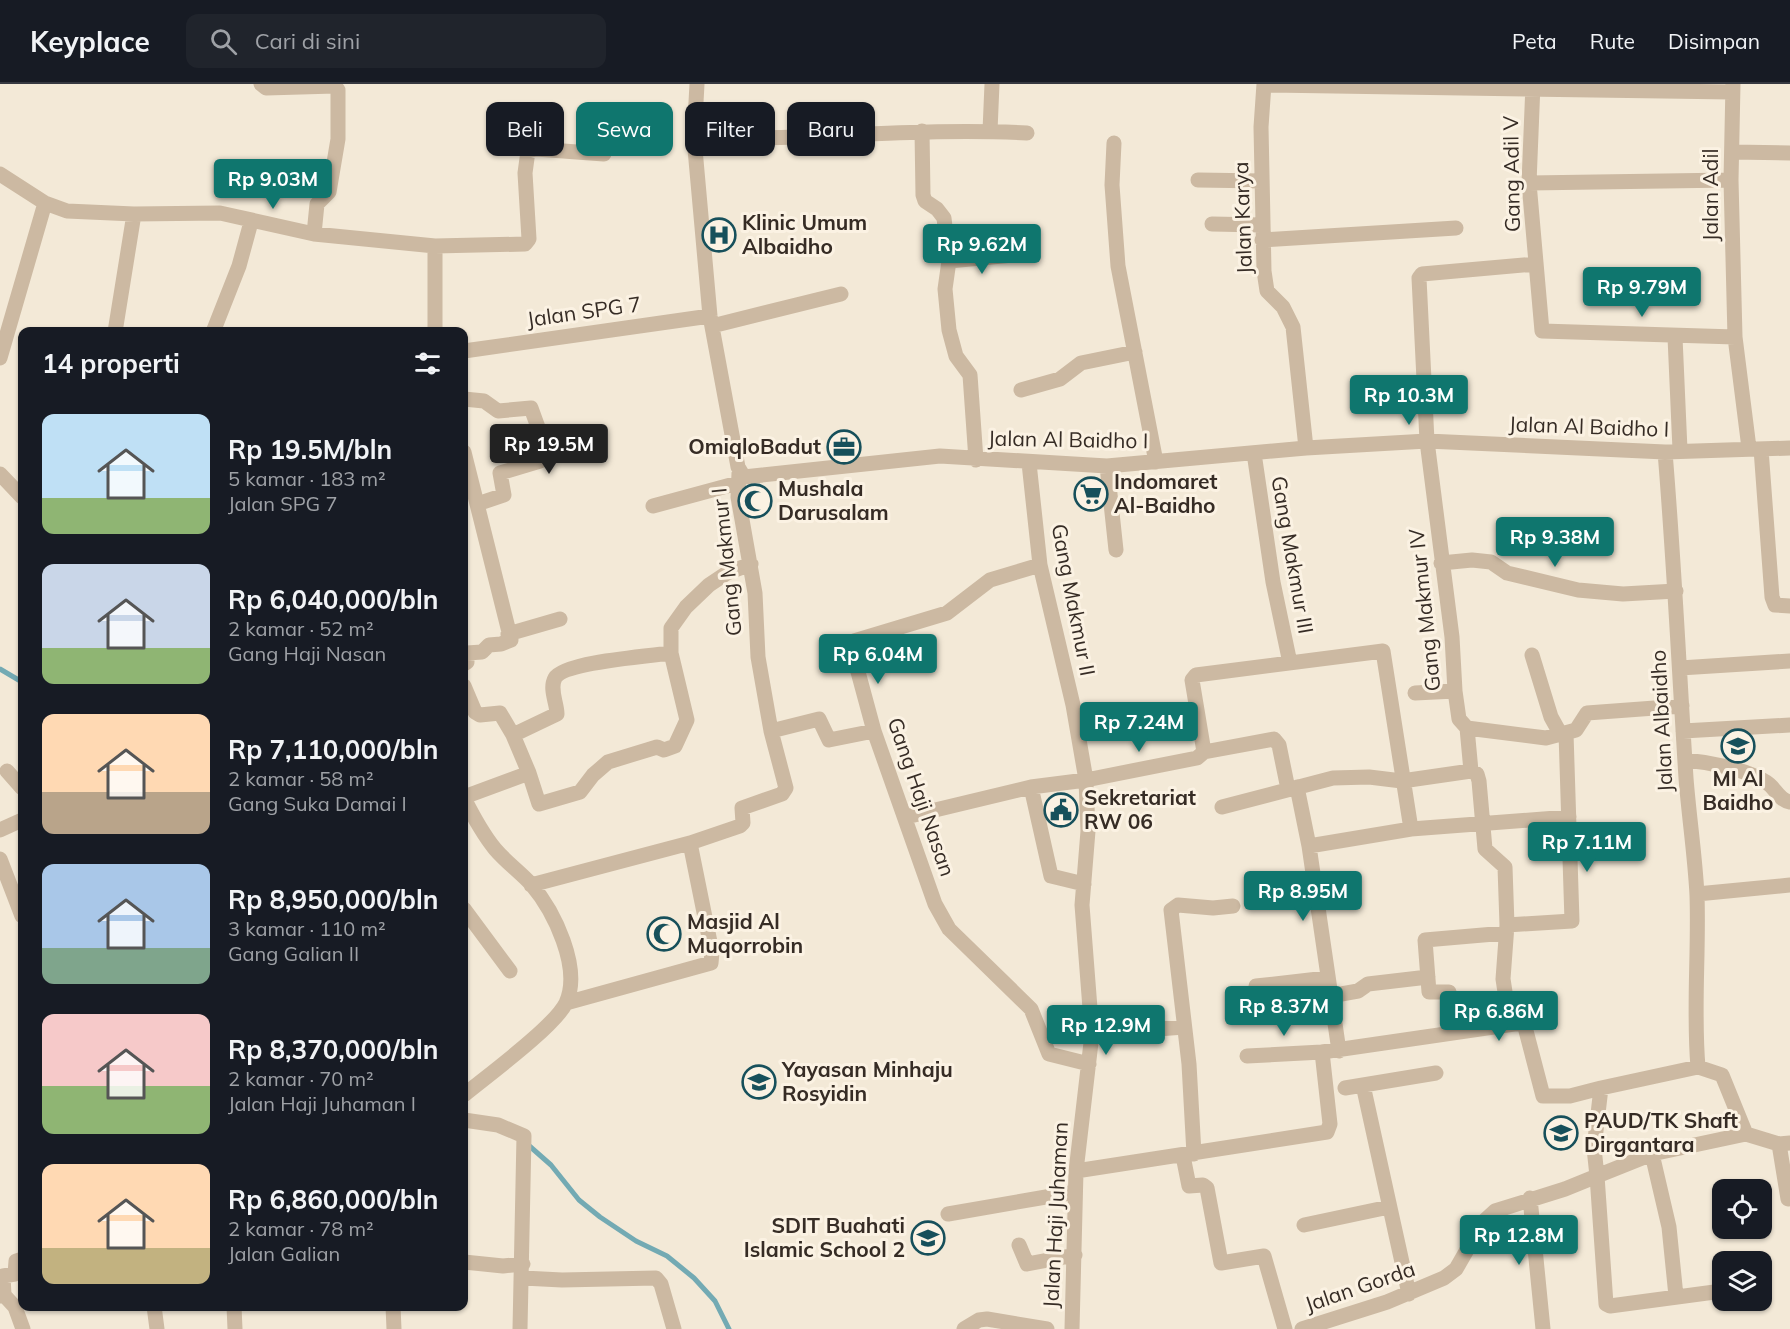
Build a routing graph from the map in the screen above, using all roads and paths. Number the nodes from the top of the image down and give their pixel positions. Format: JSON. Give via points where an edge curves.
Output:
{"nodes":[{"id":1,"x":261,"y":84,"type":"edge"},
{"id":2,"x":697,"y":84,"type":"edge"},
{"id":3,"x":992,"y":84,"type":"edge"},
{"id":4,"x":314,"y":85,"type":"edge"},
{"id":5,"x":1264,"y":85,"type":"edge"},
{"id":6,"x":1429,"y":86,"type":"edge"},
{"id":7,"x":1533,"y":86,"type":"edge"},
{"id":8,"x":1732,"y":88,"type":"edge"},
{"id":9,"x":696,"y":102,"type":"edge"},
{"id":10,"x":922,"y":131,"type":"junction"},
{"id":11,"x":990,"y":131,"type":"junction"},
{"id":12,"x":1028,"y":133,"type":"dead end"},
{"id":13,"x":775,"y":139,"type":"edge"},
{"id":14,"x":1114,"y":143,"type":"dead end"},
{"id":15,"x":576,"y":152,"type":"edge"},
{"id":16,"x":1732,"y":152,"type":"junction"},
{"id":17,"x":1790,"y":153,"type":"edge"},
{"id":18,"x":696,"y":156,"type":"edge"},
{"id":19,"x":0,"y":174,"type":"edge"},
{"id":20,"x":1198,"y":180,"type":"dead end"},
{"id":21,"x":1731,"y":180,"type":"junction"},
{"id":22,"x":1262,"y":181,"type":"junction"},
{"id":23,"x":1529,"y":183,"type":"junction"},
{"id":24,"x":45,"y":203,"type":"junction"},
{"id":25,"x":134,"y":214,"type":"junction"},
{"id":26,"x":251,"y":222,"type":"junction"},
{"id":27,"x":1212,"y":224,"type":"dead end"},
{"id":28,"x":1456,"y":228,"type":"dead end"},
{"id":29,"x":1261,"y":233,"type":"junction"},
{"id":30,"x":314,"y":234,"type":"junction"},
{"id":31,"x":435,"y":246,"type":"junction"},
{"id":32,"x":1013,"y":255,"type":"dead end"},
{"id":33,"x":949,"y":261,"type":"junction"},
{"id":34,"x":1535,"y":264,"type":"junction"},
{"id":35,"x":841,"y":294,"type":"dead end"},
{"id":36,"x":711,"y":321,"type":"junction"},
{"id":37,"x":116,"y":327,"type":"edge"},
{"id":38,"x":215,"y":327,"type":"edge"},
{"id":39,"x":435,"y":327,"type":"edge"},
{"id":40,"x":1675,"y":337,"type":"junction"},
{"id":41,"x":1735,"y":337,"type":"junction"},
{"id":42,"x":468,"y":351,"type":"edge"},
{"id":43,"x":1135,"y":352,"type":"junction"},
{"id":44,"x":1,"y":356,"type":"edge"},
{"id":45,"x":1021,"y":390,"type":"dead end"},
{"id":46,"x":468,"y":399,"type":"edge"},
{"id":47,"x":1427,"y":441,"type":"junction"},
{"id":48,"x":1306,"y":448,"type":"junction"},
{"id":49,"x":1755,"y":448,"type":"junction"},
{"id":50,"x":1790,"y":448,"type":"edge"},
{"id":51,"x":1680,"y":450,"type":"junction"},
{"id":52,"x":1665,"y":452,"type":"junction"},
{"id":53,"x":1254,"y":453,"type":"junction"},
{"id":54,"x":976,"y":460,"type":"junction"},
{"id":55,"x":1156,"y":462,"type":"junction"},
{"id":56,"x":1029,"y":463,"type":"junction"},
{"id":57,"x":1107,"y":466,"type":"junction"},
{"id":58,"x":0,"y":474,"type":"edge"},
{"id":59,"x":468,"y":477,"type":"edge"},
{"id":60,"x":739,"y":478,"type":"junction"},
{"id":61,"x":18,"y":493,"type":"edge"},
{"id":62,"x":472,"y":502,"type":"edge"},
{"id":63,"x":653,"y":506,"type":"dead end"},
{"id":64,"x":1116,"y":550,"type":"dead end"},
{"id":65,"x":1441,"y":563,"type":"junction"},
{"id":66,"x":751,"y":564,"type":"junction"},
{"id":67,"x":1041,"y":565,"type":"junction"},
{"id":68,"x":1676,"y":591,"type":"junction"},
{"id":69,"x":1790,"y":606,"type":"edge"},
{"id":70,"x":560,"y":619,"type":"dead end"},
{"id":71,"x":508,"y":634,"type":"junction"},
{"id":72,"x":671,"y":653,"type":"junction"},
{"id":73,"x":468,"y":654,"type":"edge"},
{"id":74,"x":1532,"y":655,"type":"dead end"},
{"id":75,"x":1790,"y":661,"type":"edge"},
{"id":76,"x":1290,"y":663,"type":"junction"},
{"id":77,"x":1680,"y":668,"type":"junction"},
{"id":78,"x":1455,"y":691,"type":"junction"},
{"id":79,"x":1415,"y":693,"type":"dead end"},
{"id":80,"x":468,"y":695,"type":"edge"},
{"id":81,"x":1682,"y":706,"type":"junction"},
{"id":82,"x":1790,"y":725,"type":"edge"},
{"id":83,"x":1467,"y":728,"type":"junction"},
{"id":84,"x":771,"y":731,"type":"junction"},
{"id":85,"x":874,"y":731,"type":"junction"},
{"id":86,"x":1683,"y":731,"type":"junction"},
{"id":87,"x":1563,"y":734,"type":"junction"},
{"id":88,"x":513,"y":735,"type":"junction"},
{"id":89,"x":1204,"y":752,"type":"junction"},
{"id":90,"x":1685,"y":760,"type":"junction"},
{"id":91,"x":7,"y":771,"type":"dead end"},
{"id":92,"x":1471,"y":771,"type":"junction"},
{"id":93,"x":529,"y":772,"type":"junction"},
{"id":94,"x":1086,"y":780,"type":"junction"},
{"id":95,"x":1402,"y":780,"type":"junction"},
{"id":96,"x":18,"y":783,"type":"edge"},
{"id":97,"x":1030,"y":787,"type":"junction"},
{"id":98,"x":1293,"y":788,"type":"junction"},
{"id":99,"x":468,"y":796,"type":"edge"},
{"id":100,"x":1790,"y":802,"type":"edge"},
{"id":101,"x":468,"y":806,"type":"edge"},
{"id":102,"x":1222,"y":807,"type":"dead end"},
{"id":103,"x":906,"y":817,"type":"junction"},
{"id":104,"x":1569,"y":817,"type":"junction"},
{"id":105,"x":18,"y":822,"type":"edge"},
{"id":106,"x":1484,"y":823,"type":"junction"},
{"id":107,"x":1411,"y":829,"type":"junction"},
{"id":108,"x":0,"y":830,"type":"edge"},
{"id":109,"x":690,"y":843,"type":"junction"},
{"id":110,"x":1309,"y":846,"type":"junction"},
{"id":111,"x":0,"y":859,"type":"edge"},
{"id":112,"x":6,"y":881,"type":"edge"},
{"id":113,"x":1084,"y":884,"type":"junction"},
{"id":114,"x":531,"y":885,"type":"junction"},
{"id":115,"x":1790,"y":885,"type":"edge"},
{"id":116,"x":1697,"y":894,"type":"junction"},
{"id":117,"x":1233,"y":906,"type":"dead end"},
{"id":118,"x":18,"y":907,"type":"edge"},
{"id":119,"x":468,"y":914,"type":"edge"},
{"id":120,"x":1506,"y":929,"type":"junction"},
{"id":121,"x":510,"y":971,"type":"dead end"},
{"id":122,"x":1428,"y":977,"type":"junction"},
{"id":123,"x":1256,"y":986,"type":"dead end"},
{"id":124,"x":1329,"y":989,"type":"junction"},
{"id":125,"x":1278,"y":1002,"type":"dead end"},
{"id":126,"x":566,"y":1003,"type":"junction"},
{"id":127,"x":1510,"y":1024,"type":"junction"},
{"id":128,"x":1184,"y":1027,"type":"junction"},
{"id":129,"x":1456,"y":1032,"type":"junction"},
{"id":130,"x":1092,"y":1034,"type":"junction"},
{"id":131,"x":1339,"y":1051,"type":"junction"},
{"id":132,"x":1322,"y":1052,"type":"junction"},
{"id":133,"x":1247,"y":1056,"type":"dead end"},
{"id":134,"x":1089,"y":1064,"type":"junction"},
{"id":135,"x":1698,"y":1067,"type":"junction"},
{"id":136,"x":1436,"y":1073,"type":"dead end"},
{"id":137,"x":1363,"y":1085,"type":"junction"},
{"id":138,"x":1345,"y":1088,"type":"dead end"},
{"id":139,"x":1601,"y":1088,"type":"junction"},
{"id":140,"x":468,"y":1092,"type":"edge"},
{"id":141,"x":468,"y":1121,"type":"edge"},
{"id":142,"x":1746,"y":1134,"type":"junction"},
{"id":143,"x":1785,"y":1143,"type":"edge"},
{"id":144,"x":1652,"y":1154,"type":"junction"},
{"id":145,"x":1189,"y":1155,"type":"junction"},
{"id":146,"x":1076,"y":1171,"type":"junction"},
{"id":147,"x":1597,"y":1176,"type":"junction"},
{"id":148,"x":1075,"y":1192,"type":"junction"},
{"id":149,"x":1530,"y":1198,"type":"junction"},
{"id":150,"x":1788,"y":1199,"type":"dead end"},
{"id":151,"x":1389,"y":1207,"type":"junction"},
{"id":152,"x":948,"y":1214,"type":"dead end"},
{"id":153,"x":1304,"y":1225,"type":"dead end"},
{"id":154,"x":1019,"y":1245,"type":"dead end"},
{"id":155,"x":1075,"y":1255,"type":"junction"},
{"id":156,"x":18,"y":1260,"type":"edge"},
{"id":157,"x":468,"y":1262,"type":"edge"},
{"id":158,"x":523,"y":1271,"type":"junction"},
{"id":159,"x":1712,"y":1292,"type":"edge"},
{"id":160,"x":1408,"y":1294,"type":"junction"},
{"id":161,"x":2,"y":1295,"type":"edge"},
{"id":162,"x":1676,"y":1296,"type":"junction"},
{"id":163,"x":155,"y":1311,"type":"edge"},
{"id":164,"x":234,"y":1311,"type":"edge"},
{"id":165,"x":393,"y":1311,"type":"edge"},
{"id":166,"x":23,"y":1329,"type":"edge"},
{"id":167,"x":157,"y":1329,"type":"edge"},
{"id":168,"x":234,"y":1329,"type":"edge"},
{"id":169,"x":394,"y":1329,"type":"edge"},
{"id":170,"x":520,"y":1329,"type":"edge"},
{"id":171,"x":674,"y":1329,"type":"edge"},
{"id":172,"x":964,"y":1329,"type":"edge"},
{"id":173,"x":1047,"y":1329,"type":"edge"},
{"id":174,"x":1072,"y":1329,"type":"edge"},
{"id":175,"x":1285,"y":1329,"type":"edge"},
{"id":176,"x":1302,"y":1329,"type":"edge"},
{"id":177,"x":1543,"y":1329,"type":"edge"}],
"edges":[{"from":1,"to":4,"type":"street","via":[[266,88]]},
{"from":2,"to":9,"type":"street"},
{"from":3,"to":11,"type":"street"},
{"from":4,"to":30,"type":"street","via":[[335,86],[339,92],[338,139],[329,192],[317,204]]},
{"from":5,"to":6,"type":"street"},
{"from":5,"to":22,"type":"street","name":"Jalan Karya"},
{"from":6,"to":7,"type":"street"},
{"from":7,"to":8,"type":"street"},
{"from":7,"to":23,"type":"street","name":"Gang Adil V"},
{"from":8,"to":16,"type":"street","name":"Jalan Adil"},
{"from":10,"to":11,"type":"street"},
{"from":10,"to":13,"type":"street"},
{"from":10,"to":33,"type":"street","via":[[924,199],[944,218]]},
{"from":11,"to":12,"type":"street"},
{"from":14,"to":43,"type":"street","via":[[1114,229]]},
{"from":15,"to":31,"type":"street","via":[[528,151],[525,174],[529,239],[525,244]]},
{"from":16,"to":17,"type":"street"},
{"from":16,"to":21,"type":"street","name":"Jalan Adil"},
{"from":18,"to":36,"type":"street"},
{"from":19,"to":24,"type":"street"},
{"from":20,"to":22,"type":"street"},
{"from":21,"to":23,"type":"street"},
{"from":21,"to":41,"type":"street","name":"Jalan Adil"},
{"from":22,"to":29,"type":"street","name":"Jalan Karya"},
{"from":23,"to":34,"type":"street","name":"Gang Adil V"},
{"from":24,"to":25,"type":"street","via":[[67,211]]},
{"from":24,"to":44,"type":"street"},
{"from":25,"to":26,"type":"street","via":[[220,213]]},
{"from":25,"to":37,"type":"street"},
{"from":26,"to":30,"type":"street"},
{"from":26,"to":38,"type":"street"},
{"from":27,"to":29,"type":"street"},
{"from":28,"to":29,"type":"street"},
{"from":29,"to":48,"type":"street","name":"Jalan Karya","via":[[1267,291],[1283,307],[1293,327]]},
{"from":30,"to":31,"type":"street"},
{"from":31,"to":39,"type":"street"},
{"from":32,"to":33,"type":"street"},
{"from":33,"to":54,"type":"street","via":[[945,289],[949,330],[956,356],[970,375]]},
{"from":34,"to":40,"type":"street","name":"Gang Adil V","via":[[1543,332],[1576,330]]},
{"from":34,"to":47,"type":"street","via":[[1420,275]]},
{"from":35,"to":36,"type":"street","name":"Jalan SPG 7"},
{"from":36,"to":42,"type":"street","name":"Jalan SPG 7"},
{"from":36,"to":60,"type":"street"},
{"from":40,"to":41,"type":"street","name":"Gang Adil V"},
{"from":40,"to":51,"type":"street"},
{"from":41,"to":49,"type":"street","name":"Jalan Adil"},
{"from":43,"to":45,"type":"street","via":[[1081,363],[1060,380]]},
{"from":43,"to":55,"type":"street"},
{"from":46,"to":62,"type":"street","via":[[484,401],[498,411],[531,408],[538,430],[540,461],[500,473],[504,495]]},
{"from":47,"to":48,"type":"street","name":"Jalan Al Baidho I"},
{"from":47,"to":52,"type":"street","name":"Jalan Al Baidho I"},
{"from":47,"to":65,"type":"street","name":"Gang Makmur IV"},
{"from":48,"to":53,"type":"street","name":"Jalan Al Baidho I"},
{"from":49,"to":50,"type":"street","name":"Jalan Al Baidho I"},
{"from":49,"to":51,"type":"street","name":"Jalan Al Baidho I"},
{"from":49,"to":69,"type":"street","name":"Jalan Adil","via":[[1772,597],[1775,605]]},
{"from":51,"to":52,"type":"street","name":"Jalan Al Baidho I"},
{"from":52,"to":68,"type":"street","name":"Jalan Albaidho"},
{"from":53,"to":55,"type":"street","name":"Jalan Al Baidho I"},
{"from":53,"to":76,"type":"street","name":"Gang Makmur III","via":[[1273,582]]},
{"from":54,"to":56,"type":"street","name":"Jalan Al Baidho I"},
{"from":54,"to":60,"type":"street","name":"Jalan Al Baidho I","via":[[940,456]]},
{"from":55,"to":57,"type":"street","name":"Jalan Al Baidho I"},
{"from":56,"to":57,"type":"street","name":"Jalan Al Baidho I"},
{"from":56,"to":67,"type":"street","name":"Gang Makmur II"},
{"from":57,"to":64,"type":"street"},
{"from":58,"to":61,"type":"street"},
{"from":59,"to":62,"type":"street"},
{"from":60,"to":63,"type":"street"},
{"from":60,"to":66,"type":"street","name":"Gang Makmur I"},
{"from":62,"to":71,"type":"street"},
{"from":65,"to":68,"type":"street","via":[[1491,562],[1507,573],[1578,590],[1623,594]]},
{"from":65,"to":78,"type":"street","name":"Gang Makmur IV"},
{"from":66,"to":72,"type":"street","via":[[727,573],[686,607],[671,628]]},
{"from":66,"to":84,"type":"street","name":"Gang Makmur I","via":[[758,657]]},
{"from":67,"to":85,"type":"street","name":"Gang Haji Nasan","via":[[990,580],[947,613],[854,641],[851,646]]},
{"from":67,"to":94,"type":"street","name":"Gang Makmur II"},
{"from":68,"to":77,"type":"street","name":"Jalan Albaidho"},
{"from":70,"to":71,"type":"street"},
{"from":71,"to":73,"type":"street","via":[[509,642]]},
{"from":72,"to":88,"type":"street","via":[[561,672],[552,685],[557,714]]},
{"from":72,"to":93,"type":"street","via":[[687,720],[675,746],[664,750],[657,747],[608,762],[580,792],[541,804],[537,802]]},
{"from":74,"to":87,"type":"street","via":[[1551,717]]},
{"from":75,"to":77,"type":"street"},
{"from":76,"to":89,"type":"street","via":[[1193,677]]},
{"from":76,"to":95,"type":"street","via":[[1384,652]]},
{"from":77,"to":81,"type":"street","name":"Jalan Albaidho"},
{"from":78,"to":79,"type":"street"},
{"from":78,"to":83,"type":"street","name":"Gang Makmur IV","via":[[1459,719]]},
{"from":80,"to":88,"type":"street","via":[[480,715],[500,713]]},
{"from":81,"to":86,"type":"street","name":"Jalan Albaidho"},
{"from":81,"to":87,"type":"street","via":[[1587,713],[1576,730]]},
{"from":82,"to":86,"type":"street"},
{"from":83,"to":87,"type":"street","via":[[1539,739]]},
{"from":83,"to":92,"type":"street","name":"Gang Makmur IV"},
{"from":84,"to":85,"type":"street","via":[[819,719],[830,740]]},
{"from":84,"to":109,"type":"street","name":"Gang Makmur I","via":[[786,788],[782,794],[742,808],[740,826]]},
{"from":85,"to":103,"type":"street","name":"Gang Haji Nasan"},
{"from":86,"to":90,"type":"street","name":"Jalan Albaidho"},
{"from":87,"to":104,"type":"street"},
{"from":88,"to":93,"type":"street"},
{"from":89,"to":94,"type":"street","via":[[1197,758]]},
{"from":89,"to":98,"type":"street","via":[[1275,739]]},
{"from":90,"to":100,"type":"street","via":[[1708,762],[1765,781],[1781,799]]},
{"from":90,"to":116,"type":"street","name":"Jalan Albaidho"},
{"from":91,"to":96,"type":"street"},
{"from":92,"to":95,"type":"street"},
{"from":92,"to":106,"type":"street","name":"Gang Makmur IV","via":[[1479,781]]},
{"from":93,"to":99,"type":"street"},
{"from":94,"to":97,"type":"street"},
{"from":94,"to":113,"type":"street","name":"Jalan Haji Juhaman"},
{"from":95,"to":98,"type":"street","via":[[1333,778]]},
{"from":95,"to":107,"type":"street"},
{"from":97,"to":103,"type":"street"},
{"from":97,"to":113,"type":"street","via":[[1051,876]]},
{"from":98,"to":102,"type":"street"},
{"from":98,"to":110,"type":"street"},
{"from":101,"to":114,"type":"street","via":[[494,847]]},
{"from":103,"to":134,"type":"street","name":"Gang Haji Nasan","via":[[935,903],[949,929],[1031,1009],[1050,1055]]},
{"from":104,"to":106,"type":"street"},
{"from":104,"to":120,"type":"street","via":[[1572,921]]},
{"from":105,"to":108,"type":"street"},
{"from":106,"to":107,"type":"street"},
{"from":106,"to":120,"type":"street","name":"Gang Makmur IV","via":[[1485,849],[1505,867]]},
{"from":107,"to":110,"type":"street"},
{"from":109,"to":114,"type":"street"},
{"from":109,"to":126,"type":"street","via":[[711,963]]},
{"from":110,"to":124,"type":"street"},
{"from":111,"to":112,"type":"street"},
{"from":112,"to":118,"type":"street"},
{"from":113,"to":130,"type":"street","name":"Jalan Haji Juhaman","via":[[1082,905]]},
{"from":114,"to":126,"type":"street","via":[[555,922],[571,965]]},
{"from":115,"to":116,"type":"street"},
{"from":116,"to":135,"type":"street","name":"Jalan Albaidho","via":[[1694,1025]]},
{"from":117,"to":128,"type":"street","via":[[1178,905],[1171,910]]},
{"from":119,"to":121,"type":"street"},
{"from":120,"to":122,"type":"street","via":[[1425,940]]},
{"from":120,"to":127,"type":"street","name":"Gang Makmur IV","via":[[1503,979]]},
{"from":122,"to":124,"type":"street","via":[[1368,984],[1358,991]]},
{"from":122,"to":129,"type":"street","via":[[1429,992],[1449,992]]},
{"from":123,"to":124,"type":"street"},
{"from":124,"to":125,"type":"street"},
{"from":124,"to":131,"type":"street"},
{"from":126,"to":140,"type":"street","via":[[552,1020]]},
{"from":127,"to":129,"type":"street"},
{"from":127,"to":139,"type":"street","via":[[1521,1023],[1525,1027],[1544,1096],[1570,1096]]},
{"from":128,"to":130,"type":"street"},
{"from":128,"to":145,"type":"street","via":[[1189,1064]]},
{"from":129,"to":131,"type":"street"},
{"from":130,"to":134,"type":"street","name":"Jalan Haji Juhaman"},
{"from":131,"to":132,"type":"street"},
{"from":132,"to":133,"type":"street"},
{"from":132,"to":145,"type":"street","via":[[1327,1132]]},
{"from":134,"to":146,"type":"street","name":"Jalan Haji Juhaman"},
{"from":135,"to":139,"type":"street"},
{"from":135,"to":142,"type":"street","via":[[1722,1075]]},
{"from":136,"to":137,"type":"street"},
{"from":137,"to":138,"type":"street"},
{"from":137,"to":151,"type":"street"},
{"from":139,"to":147,"type":"street","via":[[1594,1148]]},
{"from":141,"to":158,"type":"street","via":[[498,1125],[523,1142]]},
{"from":142,"to":143,"type":"street"},
{"from":142,"to":144,"type":"street","name":"Jalan Gorda"},
{"from":143,"to":150,"type":"street"},
{"from":144,"to":147,"type":"street","name":"Jalan Gorda"},
{"from":144,"to":162,"type":"street","via":[[1669,1227]]},
{"from":145,"to":146,"type":"street"},
{"from":145,"to":175,"type":"street","via":[[1189,1186],[1207,1188],[1221,1263],[1264,1256]]},
{"from":146,"to":148,"type":"street","name":"Jalan Haji Juhaman"},
{"from":147,"to":149,"type":"street","name":"Jalan Gorda"},
{"from":147,"to":162,"type":"street","via":[[1606,1304]]},
{"from":148,"to":152,"type":"street"},
{"from":148,"to":155,"type":"street","name":"Jalan Haji Juhaman"},
{"from":149,"to":160,"type":"street","name":"Jalan Gorda","via":[[1488,1215],[1456,1269]]},
{"from":149,"to":177,"type":"street"},
{"from":151,"to":153,"type":"street"},
{"from":151,"to":160,"type":"street"},
{"from":154,"to":155,"type":"street","via":[[1027,1264]]},
{"from":155,"to":174,"type":"street","name":"Jalan Haji Juhaman"},
{"from":156,"to":161,"type":"street","via":[[15,1274],[3,1276]]},
{"from":157,"to":158,"type":"street"},
{"from":158,"to":170,"type":"street"},
{"from":158,"to":171,"type":"street","via":[[562,1280],[656,1278]]},
{"from":159,"to":162,"type":"street"},
{"from":160,"to":176,"type":"street","name":"Jalan Gorda"},
{"from":161,"to":166,"type":"street","via":[[15,1307]]},
{"from":163,"to":167,"type":"street"},
{"from":164,"to":168,"type":"street"},
{"from":165,"to":169,"type":"street"},
{"from":172,"to":173,"type":"street","via":[[987,1319]]}]}
